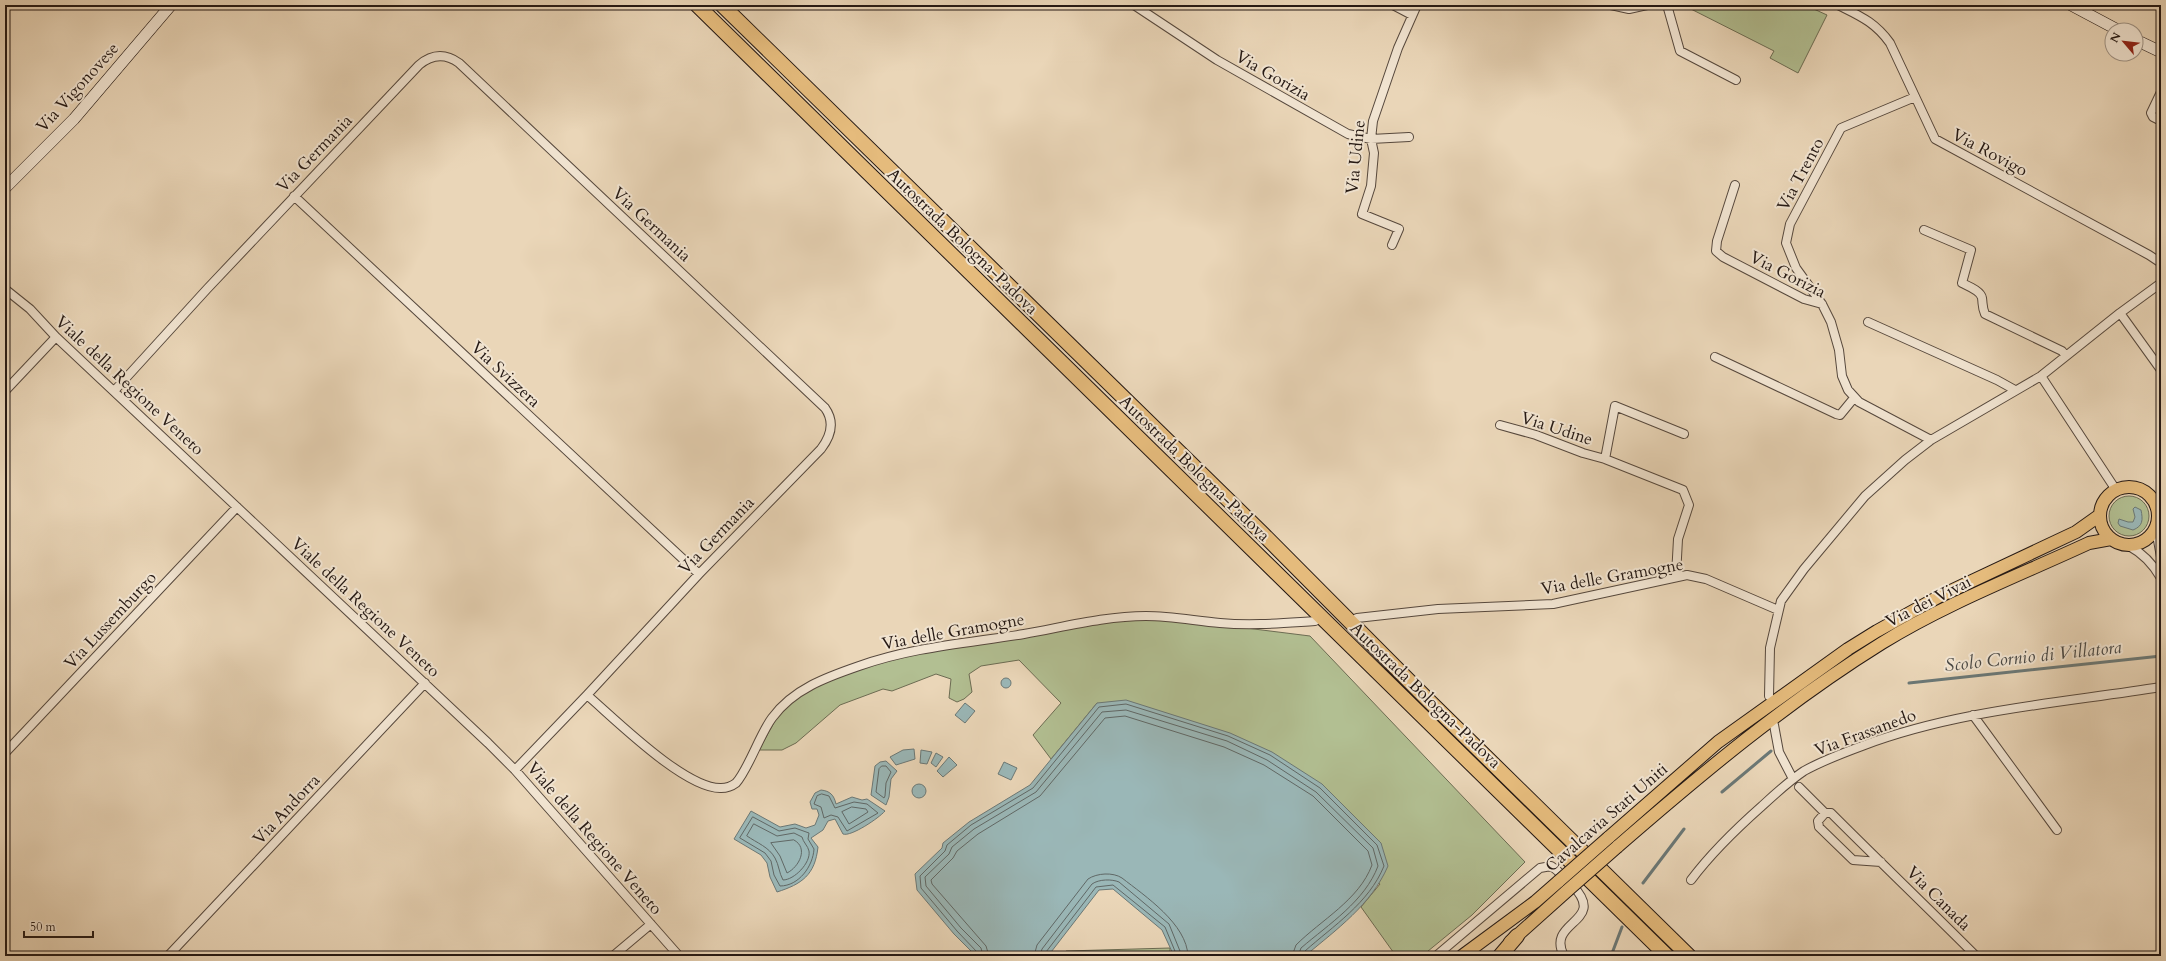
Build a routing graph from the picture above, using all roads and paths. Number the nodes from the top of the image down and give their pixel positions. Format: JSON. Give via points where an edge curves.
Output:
{"nodes":[{"id":1,"x":171,"y":5,"type":"edge"},
{"id":2,"x":697,"y":5,"type":"edge"},
{"id":3,"x":722,"y":5,"type":"edge"},
{"id":4,"x":1134,"y":5,"type":"edge"},
{"id":5,"x":1393,"y":5,"type":"edge"},
{"id":6,"x":1417,"y":5,"type":"edge"},
{"id":7,"x":1611,"y":5,"type":"edge"},
{"id":8,"x":1647,"y":5,"type":"edge"},
{"id":9,"x":1666,"y":5,"type":"edge"},
{"id":10,"x":1838,"y":5,"type":"edge"},
{"id":11,"x":2071,"y":5,"type":"edge"},
{"id":12,"x":1412,"y":15,"type":"junction"},
{"id":13,"x":2104,"y":23,"type":"edge"},
{"id":14,"x":2144,"y":44,"type":"edge"},
{"id":15,"x":2161,"y":52,"type":"edge"},
{"id":16,"x":1736,"y":80,"type":"dead end"},
{"id":17,"x":2161,"y":92,"type":"edge"},
{"id":18,"x":1915,"y":97,"type":"junction"},
{"id":19,"x":2161,"y":121,"type":"edge"},
{"id":20,"x":1409,"y":137,"type":"dead end"},
{"id":21,"x":1371,"y":139,"type":"junction"},
{"id":22,"x":1735,"y":185,"type":"dead end"},
{"id":23,"x":5,"y":188,"type":"edge"},
{"id":24,"x":294,"y":196,"type":"junction"},
{"id":25,"x":1924,"y":230,"type":"dead end"},
{"id":26,"x":1392,"y":245,"type":"dead end"},
{"id":27,"x":2161,"y":263,"type":"edge"},
{"id":28,"x":5,"y":283,"type":"edge"},
{"id":29,"x":2161,"y":283,"type":"edge"},
{"id":30,"x":5,"y":289,"type":"edge"},
{"id":31,"x":15,"y":296,"type":"junction"},
{"id":32,"x":1822,"y":304,"type":"junction"},
{"id":33,"x":2120,"y":313,"type":"junction"},
{"id":34,"x":1868,"y":322,"type":"dead end"},
{"id":35,"x":56,"y":337,"type":"junction"},
{"id":36,"x":2066,"y":356,"type":"junction"},
{"id":37,"x":1714,"y":357,"type":"dead end"},
{"id":38,"x":2161,"y":370,"type":"edge"},
{"id":39,"x":2041,"y":376,"type":"junction"},
{"id":40,"x":115,"y":390,"type":"junction"},
{"id":41,"x":2015,"y":390,"type":"junction"},
{"id":42,"x":5,"y":391,"type":"edge"},
{"id":43,"x":1854,"y":398,"type":"junction"},
{"id":44,"x":1500,"y":425,"type":"dead end"},
{"id":45,"x":1684,"y":434,"type":"dead end"},
{"id":46,"x":1931,"y":440,"type":"junction"},
{"id":47,"x":1605,"y":459,"type":"junction"},
{"id":48,"x":2116,"y":490,"type":"junction"},
{"id":49,"x":2161,"y":491,"type":"edge"},
{"id":50,"x":2147,"y":493,"type":"junction"},
{"id":51,"x":237,"y":507,"type":"junction"},
{"id":52,"x":2100,"y":515,"type":"junction"},
{"id":53,"x":2158,"y":522,"type":"edge"},
{"id":54,"x":2110,"y":539,"type":"junction"},
{"id":55,"x":2129,"y":546,"type":"junction"},
{"id":56,"x":2161,"y":557,"type":"edge"},
{"id":57,"x":698,"y":574,"type":"junction"},
{"id":58,"x":1676,"y":576,"type":"junction"},
{"id":59,"x":2161,"y":578,"type":"edge"},
{"id":60,"x":1778,"y":610,"type":"junction"},
{"id":61,"x":1357,"y":618,"type":"dead end"},
{"id":62,"x":1315,"y":621,"type":"dead end"},
{"id":63,"x":425,"y":683,"type":"junction"},
{"id":64,"x":2161,"y":687,"type":"edge"},
{"id":65,"x":587,"y":695,"type":"junction"},
{"id":66,"x":1770,"y":700,"type":"junction"},
{"id":67,"x":1973,"y":715,"type":"junction"},
{"id":68,"x":1774,"y":721,"type":"junction"},
{"id":69,"x":5,"y":753,"type":"edge"},
{"id":70,"x":515,"y":770,"type":"junction"},
{"id":71,"x":1793,"y":779,"type":"junction"},
{"id":72,"x":1799,"y":787,"type":"dead end"},
{"id":73,"x":1507,"y":800,"type":"junction"},
{"id":74,"x":1825,"y":813,"type":"junction"},
{"id":75,"x":2056,"y":830,"type":"dead end"},
{"id":76,"x":1617,"y":848,"type":"joint"},
{"id":77,"x":1881,"y":862,"type":"junction"},
{"id":78,"x":1691,"y":880,"type":"dead end"},
{"id":79,"x":1536,"y":902,"type":"junction"},
{"id":80,"x":651,"y":924,"type":"junction"},
{"id":81,"x":1517,"y":936,"type":"junction"},
{"id":82,"x":168,"y":956,"type":"edge"},
{"id":83,"x":613,"y":956,"type":"edge"},
{"id":84,"x":679,"y":956,"type":"edge"},
{"id":85,"x":1436,"y":956,"type":"edge"},
{"id":86,"x":1462,"y":956,"type":"edge"},
{"id":87,"x":1474,"y":956,"type":"edge"},
{"id":88,"x":1494,"y":956,"type":"edge"},
{"id":89,"x":1500,"y":956,"type":"edge"},
{"id":90,"x":1564,"y":956,"type":"edge"},
{"id":91,"x":1654,"y":956,"type":"edge"},
{"id":92,"x":1667,"y":956,"type":"edge"},
{"id":93,"x":1689,"y":956,"type":"edge"},
{"id":94,"x":1976,"y":956,"type":"edge"}],
"edges":[{"from":1,"to":23,"type":"main road","name":"Via Vigonovese","via":[[74,119]]},
{"from":2,"to":73,"type":"highway","name":"Autostrada Bologna-Padova"},
{"from":3,"to":93,"type":"highway","name":"Autostrada Bologna-Padova","via":[[1263,534]]},
{"from":4,"to":21,"type":"street","name":"Via Gorizia","via":[[1217,60],[1289,102],[1348,134]]},
{"from":5,"to":12,"type":"street"},
{"from":6,"to":12,"type":"street","name":"Via Udine"},
{"from":7,"to":8,"type":"street","via":[[1629,9]]},
{"from":9,"to":16,"type":"street","via":[[1680,51]]},
{"from":10,"to":18,"type":"street","name":"Via Rovigo","via":[[1880,29],[1890,43]]},
{"from":11,"to":13,"type":"main road"},
{"from":12,"to":21,"type":"street","name":"Via Udine","via":[[1380,97]]},
{"from":14,"to":15,"type":"main road"},
{"from":17,"to":19,"type":"street","via":[[2151,113],[2153,118]]},
{"from":18,"to":27,"type":"street","name":"Via Rovigo","via":[[1935,139]]},
{"from":18,"to":32,"type":"street","name":"Via Trento","via":[[1841,128],[1790,224],[1786,243],[1796,268]]},
{"from":20,"to":21,"type":"street","name":"Via Gorizia"},
{"from":21,"to":26,"type":"street","name":"Via Udine","via":[[1374,153],[1371,186],[1362,214],[1399,229]]},
{"from":22,"to":32,"type":"street","name":"Via Gorizia","via":[[1716,251],[1804,299]]},
{"from":24,"to":40,"type":"street","name":"Via Germania"},
{"from":24,"to":57,"type":"street","name":"Via Svizzera"},
{"from":24,"to":57,"type":"street","name":"Via Germania","via":[[426,59],[440,55],[464,68],[828,412],[831,427],[821,449]]},
{"from":25,"to":36,"type":"street","via":[[1971,250],[1962,283],[1980,293],[1981,307],[1985,314],[2062,351]]},
{"from":28,"to":31,"type":"street","name":"Viale della Regione Veneto"},
{"from":29,"to":33,"type":"street"},
{"from":30,"to":31,"type":"street","name":"Viale della Regione Veneto"},
{"from":31,"to":35,"type":"street","name":"Viale della Regione Veneto"},
{"from":32,"to":43,"type":"street","name":"Via Gorizia","via":[[1836,336],[1842,376]]},
{"from":33,"to":36,"type":"street"},
{"from":33,"to":38,"type":"street"},
{"from":34,"to":41,"type":"street","via":[[2003,382]]},
{"from":35,"to":40,"type":"street","name":"Viale della Regione Veneto"},
{"from":35,"to":42,"type":"street"},
{"from":36,"to":39,"type":"street"},
{"from":37,"to":43,"type":"street","via":[[1836,414],[1843,412]]},
{"from":39,"to":41,"type":"street"},
{"from":39,"to":48,"type":"street"},
{"from":40,"to":51,"type":"street","name":"Viale della Regione Veneto"},
{"from":41,"to":46,"type":"street"},
{"from":43,"to":46,"type":"street"},
{"from":44,"to":47,"type":"street","name":"Via Udine"},
{"from":45,"to":47,"type":"street","name":"Via Udine","via":[[1615,406]]},
{"from":46,"to":60,"type":"street","via":[[1880,481],[1849,513],[1804,568]]},
{"from":47,"to":58,"type":"street","name":"Via Udine","via":[[1679,487],[1686,494],[1688,511],[1678,539]]},
{"from":48,"to":50,"type":"main road","via":[[2132,487]]},
{"from":48,"to":52,"type":"main road","via":[[2105,501]]},
{"from":49,"to":50,"type":"main road"},
{"from":50,"to":53,"type":"main road","via":[[2156,505]]},
{"from":51,"to":63,"type":"street","name":"Viale della Regione Veneto"},
{"from":51,"to":69,"type":"street","name":"Via Lussemburgo"},
{"from":52,"to":54,"type":"main road","via":[[2101,524]]},
{"from":52,"to":66,"type":"main road","name":"Via dei Vivai","via":[[2076,532],[1907,613]]},
{"from":53,"to":55,"type":"main road","via":[[2144,542]]},
{"from":53,"to":56,"type":"street"},
{"from":54,"to":55,"type":"main road"},
{"from":54,"to":68,"type":"main road","name":"Via dei Vivai","via":[[2089,543],[1915,624],[1854,661]]},
{"from":55,"to":59,"type":"street","via":[[2149,560]]},
{"from":57,"to":65,"type":"street","name":"Via Germania"},
{"from":58,"to":60,"type":"street","name":"Via delle Gramogne","via":[[1687,575],[1706,579]]},
{"from":58,"to":61,"type":"street","name":"Via delle Gramogne","via":[[1553,604],[1438,610]]},
{"from":60,"to":66,"type":"street","via":[[1768,660]]},
{"from":62,"to":65,"type":"street","name":"Via delle Gramogne","via":[[1270,625],[1123,616],[925,648],[891,656],[829,677],[797,693],[772,718],[737,781],[724,788],[709,788],[677,769]]},
{"from":63,"to":70,"type":"street","name":"Viale della Regione Veneto"},
{"from":63,"to":82,"type":"street","name":"Via Andorra"},
{"from":64,"to":67,"type":"street","name":"Via Frassanedo"},
{"from":65,"to":70,"type":"street","name":"Via Germania"},
{"from":66,"to":79,"type":"main road","name":"Cavalcavia Stati Uniti","bridge":true,"via":[[1718,742]]},
{"from":67,"to":71,"type":"street","name":"Via Frassanedo","via":[[1897,733],[1814,766]]},
{"from":67,"to":75,"type":"street"},
{"from":68,"to":71,"type":"street","via":[[1779,752]]},
{"from":68,"to":76,"type":"main road","name":"Via dei Vivai","via":[[1727,752]]},
{"from":70,"to":80,"type":"street","name":"Viale della Regione Veneto"},
{"from":71,"to":78,"type":"street","via":[[1735,830],[1709,856]]},
{"from":72,"to":74,"type":"street","name":"Via Canada"},
{"from":73,"to":91,"type":"highway","via":[[1601,905]]},
{"from":73,"to":92,"type":"highway","name":"Autostrada Bologna-Padova"},
{"from":74,"to":77,"type":"street","name":"Via Canada","via":[[1831,814]]},
{"from":74,"to":77,"type":"street","name":"Via Canada","via":[[1818,821],[1819,827],[1853,860]]},
{"from":76,"to":81,"type":"main road","name":"Cavalcavia Stati Uniti","bridge":true},
{"from":77,"to":94,"type":"street","name":"Via Canada"},
{"from":79,"to":86,"type":"main road","name":"Cavalcavia Stati Uniti"},
{"from":79,"to":87,"type":"main road"},
{"from":80,"to":83,"type":"street"},
{"from":80,"to":84,"type":"street","name":"Viale della Regione Veneto"},
{"from":81,"to":88,"type":"main road","name":"Cavalcavia Stati Uniti"},
{"from":81,"to":89,"type":"highway"},
{"from":85,"to":90,"type":"street","via":[[1540,868],[1551,866],[1581,894],[1585,904],[1583,912],[1560,939],[1559,947]]}]}
